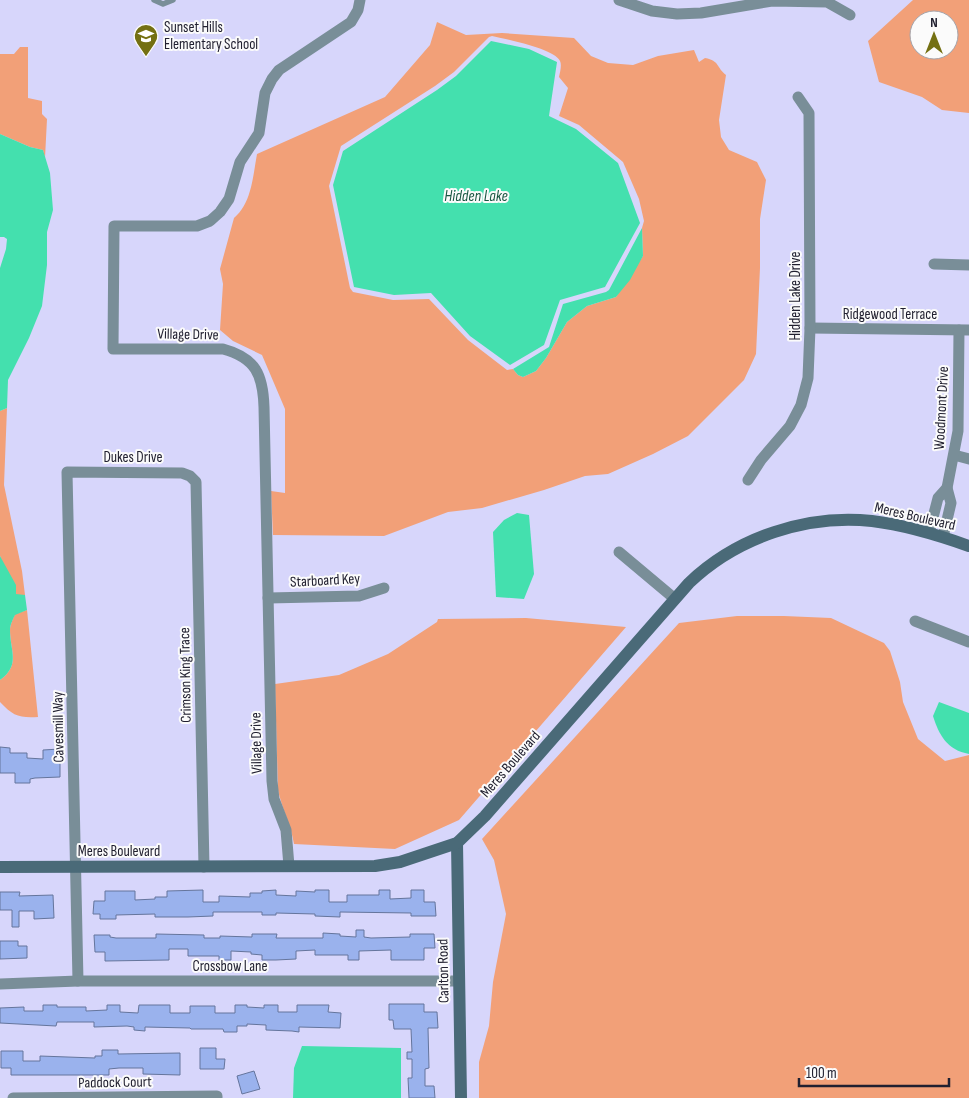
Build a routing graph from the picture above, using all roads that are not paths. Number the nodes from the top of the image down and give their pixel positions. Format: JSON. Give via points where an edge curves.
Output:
{"nodes":[{"id":1,"x":154,"y":0,"type":"edge"},
{"id":2,"x":173,"y":0,"type":"edge"},
{"id":3,"x":360,"y":0,"type":"edge"},
{"id":4,"x":620,"y":0,"type":"edge"},
{"id":5,"x":850,"y":15,"type":"dead end"},
{"id":6,"x":798,"y":97,"type":"dead end"},
{"id":7,"x":934,"y":264,"type":"dead end"},
{"id":8,"x":969,"y":264,"type":"edge"},
{"id":9,"x":810,"y":328,"type":"junction"},
{"id":10,"x":964,"y":330,"type":"edge"},
{"id":11,"x":954,"y":455,"type":"junction"},
{"id":12,"x":969,"y":459,"type":"edge"},
{"id":13,"x":67,"y":472,"type":"joint"},
{"id":14,"x":748,"y":480,"type":"dead end"},
{"id":15,"x":196,"y":482,"type":"joint"},
{"id":16,"x":947,"y":488,"type":"junction"},
{"id":17,"x":929,"y":533,"type":"junction"},
{"id":18,"x":943,"y":537,"type":"junction"},
{"id":19,"x":969,"y":546,"type":"edge"},
{"id":20,"x":619,"y":552,"type":"dead end"},
{"id":21,"x":384,"y":588,"type":"dead end"},
{"id":22,"x":268,"y":598,"type":"junction"},
{"id":23,"x":675,"y":599,"type":"junction"},
{"id":24,"x":915,"y":621,"type":"dead end"},
{"id":25,"x":969,"y":642,"type":"edge"},
{"id":26,"x":457,"y":843,"type":"junction"},
{"id":27,"x":289,"y":866,"type":"junction"},
{"id":28,"x":0,"y":867,"type":"edge"},
{"id":29,"x":76,"y":867,"type":"junction"},
{"id":30,"x":204,"y":867,"type":"junction"},
{"id":31,"x":459,"y":981,"type":"junction"},
{"id":32,"x":78,"y":982,"type":"junction"},
{"id":33,"x":0,"y":984,"type":"edge"},
{"id":34,"x":99,"y":1097,"type":"edge"},
{"id":35,"x":217,"y":1097,"type":"edge"},
{"id":36,"x":13,"y":1098,"type":"edge"},
{"id":37,"x":461,"y":1098,"type":"edge"}],
"edges":[{"from":1,"to":2,"type":"lane","via":[[163,4]]},
{"from":3,"to":22,"type":"street","name":"Village Drive","via":[[350,22],[279,70],[272,79],[265,93],[259,133],[240,162],[227,204],[215,217],[197,226],[114,226],[113,349],[223,349],[252,363],[260,376],[264,400]]},
{"from":4,"to":5,"type":"street","via":[[652,11],[677,14],[772,1],[827,2]]},
{"from":6,"to":9,"type":"street","name":"Hidden Lake Drive","via":[[809,113]]},
{"from":7,"to":8,"type":"street"},
{"from":9,"to":10,"type":"street","name":"Ridgewood Terrace"},
{"from":9,"to":14,"type":"street","name":"Hidden Lake Drive","via":[[808,378],[802,404],[790,426]]},
{"from":10,"to":11,"type":"street","name":"Woodmont Drive"},
{"from":11,"to":12,"type":"street"},
{"from":11,"to":16,"type":"street","name":"Woodmont Drive"},
{"from":13,"to":15,"type":"street","name":"Dukes Drive","via":[[182,473]]},
{"from":13,"to":29,"type":"street","name":"Cavesmill Way"},
{"from":15,"to":30,"type":"street","name":"Crimson King Trace"},
{"from":16,"to":17,"type":"street","name":"Woodmont Drive","via":[[938,498]]},
{"from":16,"to":18,"type":"street","name":"Woodmont Drive","via":[[951,503]]},
{"from":17,"to":18,"type":"street","name":"Meres Boulevard"},
{"from":17,"to":23,"type":"street","name":"Meres Boulevard","via":[[887,523],[855,520],[815,522],[782,530],[752,540],[720,558]]},
{"from":18,"to":19,"type":"street","name":"Meres Boulevard"},
{"from":20,"to":23,"type":"street"},
{"from":21,"to":22,"type":"street","name":"Starboard Key","via":[[359,596]]},
{"from":22,"to":27,"type":"street","name":"Village Drive","via":[[272,781],[274,799],[287,835]]},
{"from":23,"to":26,"type":"street","name":"Meres Boulevard","via":[[504,797]]},
{"from":24,"to":25,"type":"street"},
{"from":26,"to":27,"type":"street","name":"Meres Boulevard","via":[[407,861],[385,865]]},
{"from":26,"to":31,"type":"street","name":"Carlton Road"},
{"from":27,"to":30,"type":"street","name":"Meres Boulevard"},
{"from":28,"to":29,"type":"street","name":"Meres Boulevard"},
{"from":29,"to":30,"type":"street","name":"Meres Boulevard"},
{"from":29,"to":32,"type":"street","name":"Cavesmill Way"},
{"from":31,"to":32,"type":"street","name":"Crossbow Lane"},
{"from":31,"to":37,"type":"street","name":"Carlton Road"},
{"from":32,"to":33,"type":"street","name":"Crossbow Lane"},
{"from":34,"to":35,"type":"street","name":"Paddock Court"},
{"from":34,"to":36,"type":"street","name":"Paddock Court"}]}
